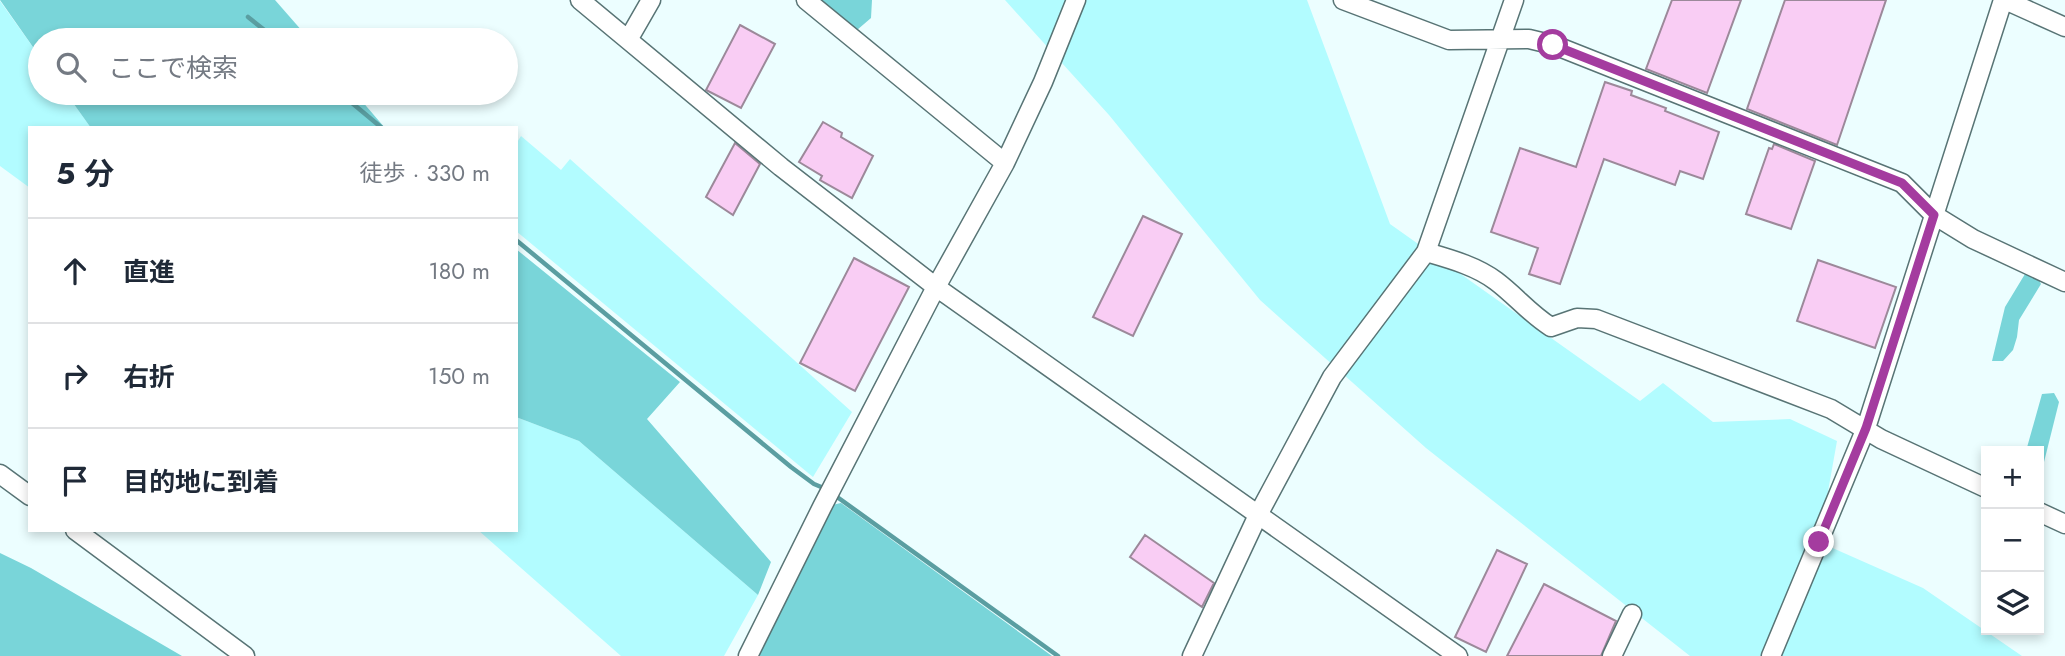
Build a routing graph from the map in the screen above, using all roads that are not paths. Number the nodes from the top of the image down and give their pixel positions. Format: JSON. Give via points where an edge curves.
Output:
{"nodes":[{"id":1,"x":580,"y":0,"type":"edge"},
{"id":2,"x":650,"y":0,"type":"edge"},
{"id":3,"x":806,"y":0,"type":"edge"},
{"id":4,"x":1076,"y":0,"type":"edge"},
{"id":5,"x":1343,"y":0,"type":"edge"},
{"id":6,"x":1514,"y":0,"type":"edge"},
{"id":7,"x":2004,"y":0,"type":"edge"},
{"id":8,"x":2065,"y":26,"type":"edge"},
{"id":9,"x":1499,"y":39,"type":"junction"},
{"id":10,"x":628,"y":40,"type":"junction"},
{"id":11,"x":1005,"y":163,"type":"junction"},
{"id":12,"x":1934,"y":215,"type":"junction"},
{"id":13,"x":1426,"y":252,"type":"junction"},
{"id":14,"x":2065,"y":282,"type":"edge"},
{"id":15,"x":936,"y":287,"type":"junction"},
{"id":16,"x":1866,"y":428,"type":"junction"},
{"id":17,"x":0,"y":474,"type":"edge"},
{"id":18,"x":1981,"y":486,"type":"edge"},
{"id":19,"x":28,"y":495,"type":"edge"},
{"id":20,"x":2044,"y":514,"type":"edge"},
{"id":21,"x":1258,"y":515,"type":"junction"},
{"id":22,"x":2065,"y":524,"type":"edge"},
{"id":23,"x":78,"y":532,"type":"edge"},
{"id":24,"x":1632,"y":614,"type":"dead end"},
{"id":25,"x":245,"y":656,"type":"edge"},
{"id":26,"x":748,"y":656,"type":"edge"},
{"id":27,"x":1192,"y":656,"type":"edge"},
{"id":28,"x":1458,"y":656,"type":"edge"},
{"id":29,"x":1612,"y":656,"type":"edge"},
{"id":30,"x":1771,"y":656,"type":"edge"}],
"edges":[{"from":1,"to":10,"type":"street"},
{"from":2,"to":10,"type":"street"},
{"from":3,"to":11,"type":"street"},
{"from":4,"to":11,"type":"street"},
{"from":5,"to":9,"type":"street","via":[[1449,40]]},
{"from":6,"to":9,"type":"street"},
{"from":7,"to":8,"type":"street"},
{"from":7,"to":12,"type":"street"},
{"from":9,"to":12,"type":"street","via":[[1553,45],[1902,183]]},
{"from":9,"to":13,"type":"street"},
{"from":10,"to":15,"type":"street"},
{"from":11,"to":15,"type":"street"},
{"from":12,"to":14,"type":"street","via":[[1973,239]]},
{"from":12,"to":16,"type":"street"},
{"from":13,"to":16,"type":"street","via":[[1460,262],[1496,281],[1551,327],[1577,318],[1596,319],[1831,409]]},
{"from":13,"to":21,"type":"street","via":[[1332,377]]},
{"from":15,"to":21,"type":"street"},
{"from":15,"to":26,"type":"street"},
{"from":16,"to":18,"type":"street"},
{"from":16,"to":30,"type":"street"},
{"from":17,"to":19,"type":"street"},
{"from":20,"to":22,"type":"street"},
{"from":21,"to":27,"type":"street"},
{"from":21,"to":28,"type":"street"},
{"from":23,"to":25,"type":"street"},
{"from":24,"to":29,"type":"street"}]}
